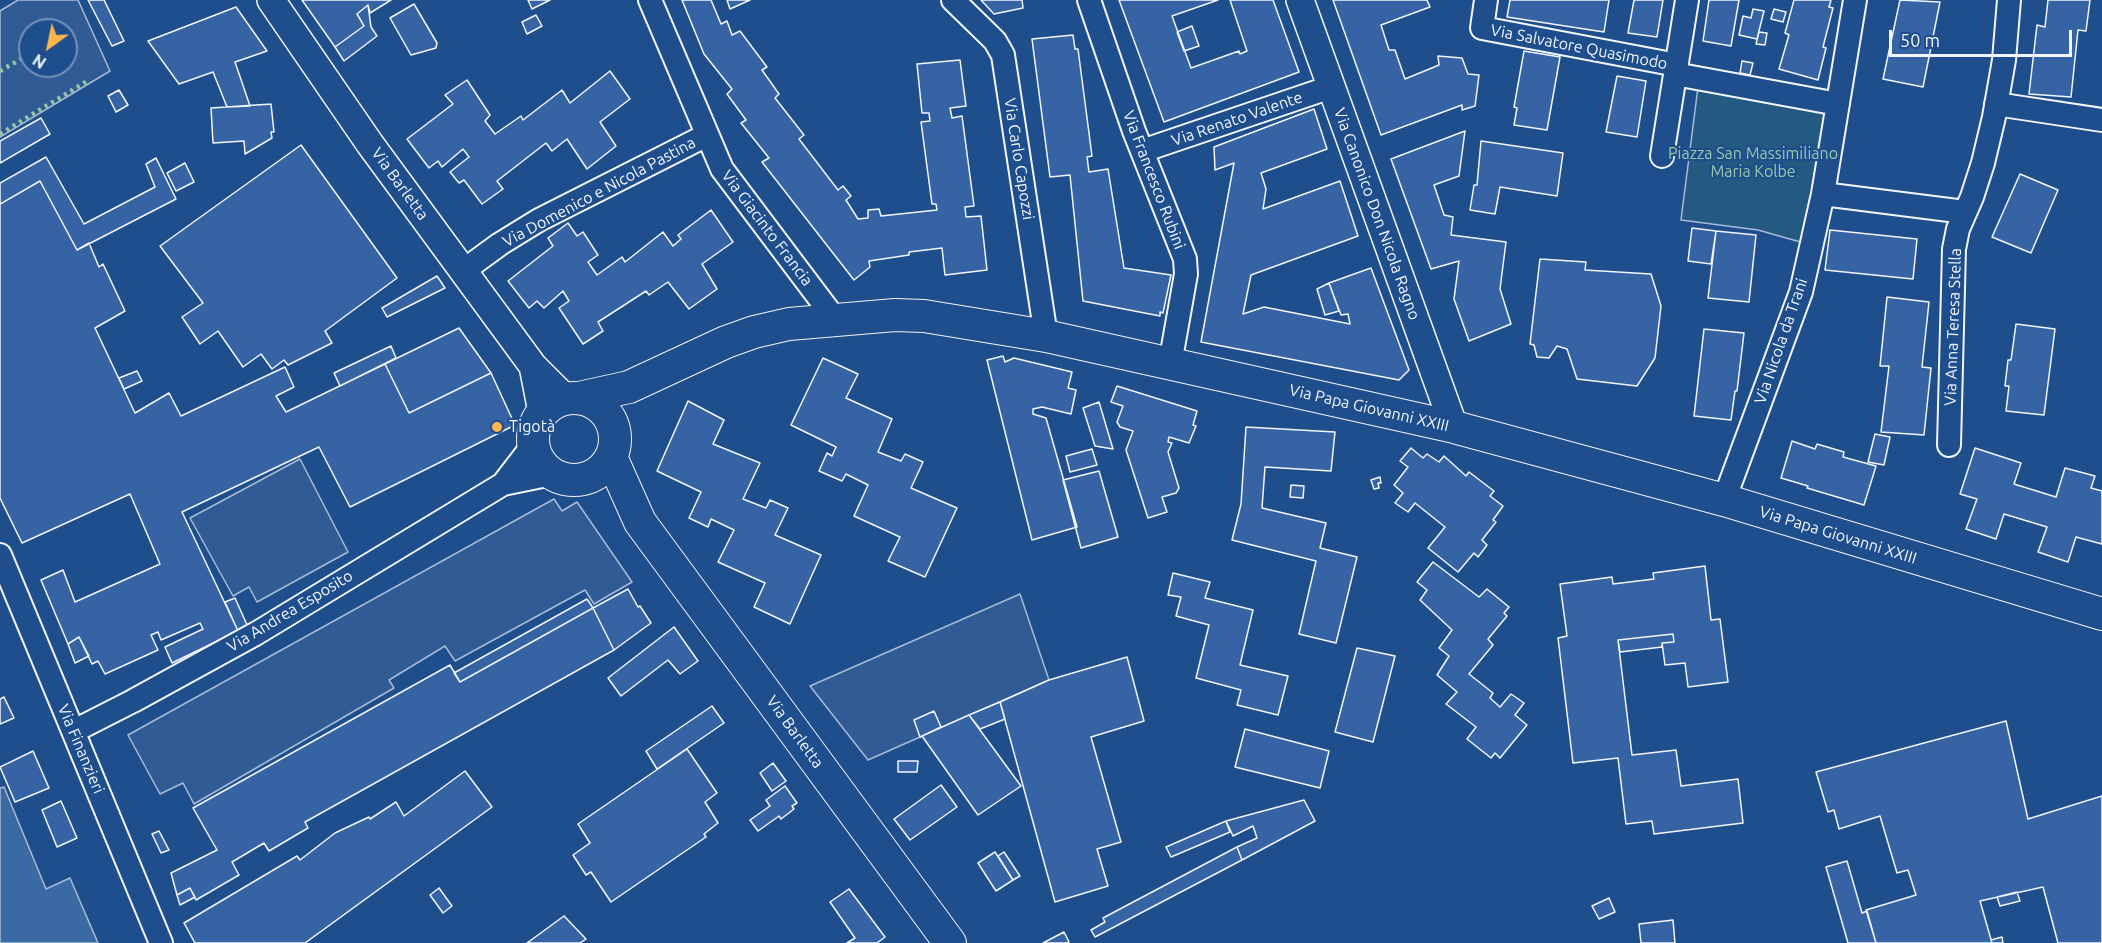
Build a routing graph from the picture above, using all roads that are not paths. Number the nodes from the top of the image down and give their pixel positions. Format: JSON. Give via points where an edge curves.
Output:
{"nodes":[{"id":1,"x":271,"y":0,"type":"edge"},
{"id":2,"x":650,"y":0,"type":"edge"},
{"id":3,"x":953,"y":0,"type":"edge"},
{"id":4,"x":1089,"y":0,"type":"edge"},
{"id":5,"x":1300,"y":0,"type":"edge"},
{"id":6,"x":1486,"y":0,"type":"edge"},
{"id":7,"x":1687,"y":0,"type":"edge"},
{"id":8,"x":1855,"y":0,"type":"edge"},
{"id":9,"x":2009,"y":0,"type":"edge"},
{"id":10,"x":1676,"y":70,"type":"junction"},
{"id":11,"x":1331,"y":87,"type":"junction"},
{"id":12,"x":1838,"y":104,"type":"junction"},
{"id":13,"x":1996,"y":104,"type":"junction"},
{"id":14,"x":2102,"y":120,"type":"edge"},
{"id":15,"x":707,"y":135,"type":"junction"},
{"id":16,"x":1142,"y":151,"type":"junction"},
{"id":17,"x":1662,"y":156,"type":"dead end"},
{"id":18,"x":1823,"y":194,"type":"junction"},
{"id":19,"x":1965,"y":212,"type":"junction"},
{"id":20,"x":463,"y":271,"type":"junction"},
{"id":21,"x":835,"y":319,"type":"junction"},
{"id":22,"x":1046,"y":336,"type":"junction"},
{"id":23,"x":1170,"y":364,"type":"junction"},
{"id":24,"x":629,"y":387,"type":"junction"},
{"id":25,"x":562,"y":403,"type":"junction"},
{"id":26,"x":610,"y":419,"type":"junction"},
{"id":27,"x":1454,"y":428,"type":"junction"},
{"id":28,"x":533,"y":445,"type":"junction"},
{"id":29,"x":1949,"y":445,"type":"dead end"},
{"id":30,"x":611,"y":457,"type":"junction"},
{"id":31,"x":552,"y":474,"type":"junction"},
{"id":32,"x":586,"y":479,"type":"junction"},
{"id":33,"x":503,"y":484,"type":"junction"},
{"id":34,"x":1724,"y":500,"type":"junction"},
{"id":35,"x":640,"y":522,"type":"junction"},
{"id":36,"x":0,"y":555,"type":"edge"},
{"id":37,"x":2102,"y":614,"type":"edge"},
{"id":38,"x":74,"y":731,"type":"junction"},
{"id":39,"x":162,"y":943,"type":"edge"},
{"id":40,"x":950,"y":943,"type":"edge"}],
"edges":[{"from":1,"to":20,"type":"street","name":"Via Barletta"},
{"from":2,"to":15,"type":"street","name":"Via Giacinto Francia"},
{"from":3,"to":22,"type":"street","name":"Via Carlo Capozzi","via":[[995,41],[1003,55]]},
{"from":4,"to":16,"type":"street","name":"Via Francesco Rubini"},
{"from":5,"to":11,"type":"street","name":"Via Canonico Don Nicola Ragno"},
{"from":6,"to":10,"type":"street","name":"Via Salvatore Quasimodo","via":[[1482,28]]},
{"from":7,"to":10,"type":"street"},
{"from":8,"to":12,"type":"street","name":"Via Nicola da Trani"},
{"from":9,"to":13,"type":"street","name":"Via Anna Teresa Stella"},
{"from":10,"to":12,"type":"street"},
{"from":10,"to":17,"type":"street"},
{"from":11,"to":16,"type":"street","name":"Via Renato Valente"},
{"from":11,"to":27,"type":"street","name":"Via Canonico Don Nicola Ragno"},
{"from":12,"to":18,"type":"street","name":"Via Nicola da Trani"},
{"from":13,"to":14,"type":"street"},
{"from":13,"to":19,"type":"street","name":"Via Anna Teresa Stella","via":[[1983,163]]},
{"from":15,"to":20,"type":"street","name":"Via Domenico e Nicola Pastina","via":[[539,220]]},
{"from":15,"to":21,"type":"street","name":"Via Giacinto Francia","via":[[722,169]]},
{"from":16,"to":23,"type":"street","name":"Via Francesco Rubini","via":[[1185,259],[1186,274]]},
{"from":18,"to":19,"type":"street"},
{"from":18,"to":34,"type":"street","name":"Via Nicola da Trani","via":[[1801,292]]},
{"from":19,"to":29,"type":"street","name":"Via Anna Teresa Stella","via":[[1952,265]]},
{"from":20,"to":25,"type":"street","name":"Via Barletta"},
{"from":21,"to":22,"type":"main road","name":"Via Papa Giovanni XXIII","via":[[924,316]]},
{"from":21,"to":24,"type":"main road","name":"Via Papa Giovanni XXIII","via":[[754,332]]},
{"from":22,"to":23,"type":"main road","name":"Via Papa Giovanni XXIII"},
{"from":23,"to":27,"type":"main road","name":"Via Papa Giovanni XXIII"},
{"from":24,"to":25,"type":"main road","name":"Via Papa Giovanni XXIII"},
{"from":24,"to":26,"type":"main road"},
{"from":25,"to":26,"type":"main road","name":"Via Barletta","via":[[591,401]]},
{"from":25,"to":28,"type":"main road","via":[[536,422]]},
{"from":26,"to":30,"type":"main road","name":"Via Barletta","via":[[615,431]]},
{"from":27,"to":34,"type":"main road","name":"Via Papa Giovanni XXIII"},
{"from":28,"to":31,"type":"main road","via":[[536,456]]},
{"from":28,"to":33,"type":"street","name":"Via Andrea Esposito"},
{"from":30,"to":32,"type":"main road"},
{"from":30,"to":35,"type":"main road","name":"Via Barletta"},
{"from":31,"to":32,"type":"main road","via":[[562,479]]},
{"from":31,"to":33,"type":"street","name":"Via Andrea Esposito"},
{"from":32,"to":35,"type":"main road","name":"Via Barletta"},
{"from":33,"to":38,"type":"street","name":"Via Andrea Esposito","via":[[257,633]]},
{"from":34,"to":37,"type":"main road","name":"Via Papa Giovanni XXIII"},
{"from":35,"to":40,"type":"main road","name":"Via Barletta"},
{"from":36,"to":38,"type":"street","name":"Via Finanzieri"},
{"from":38,"to":39,"type":"street","name":"Via Finanzieri"}]}
